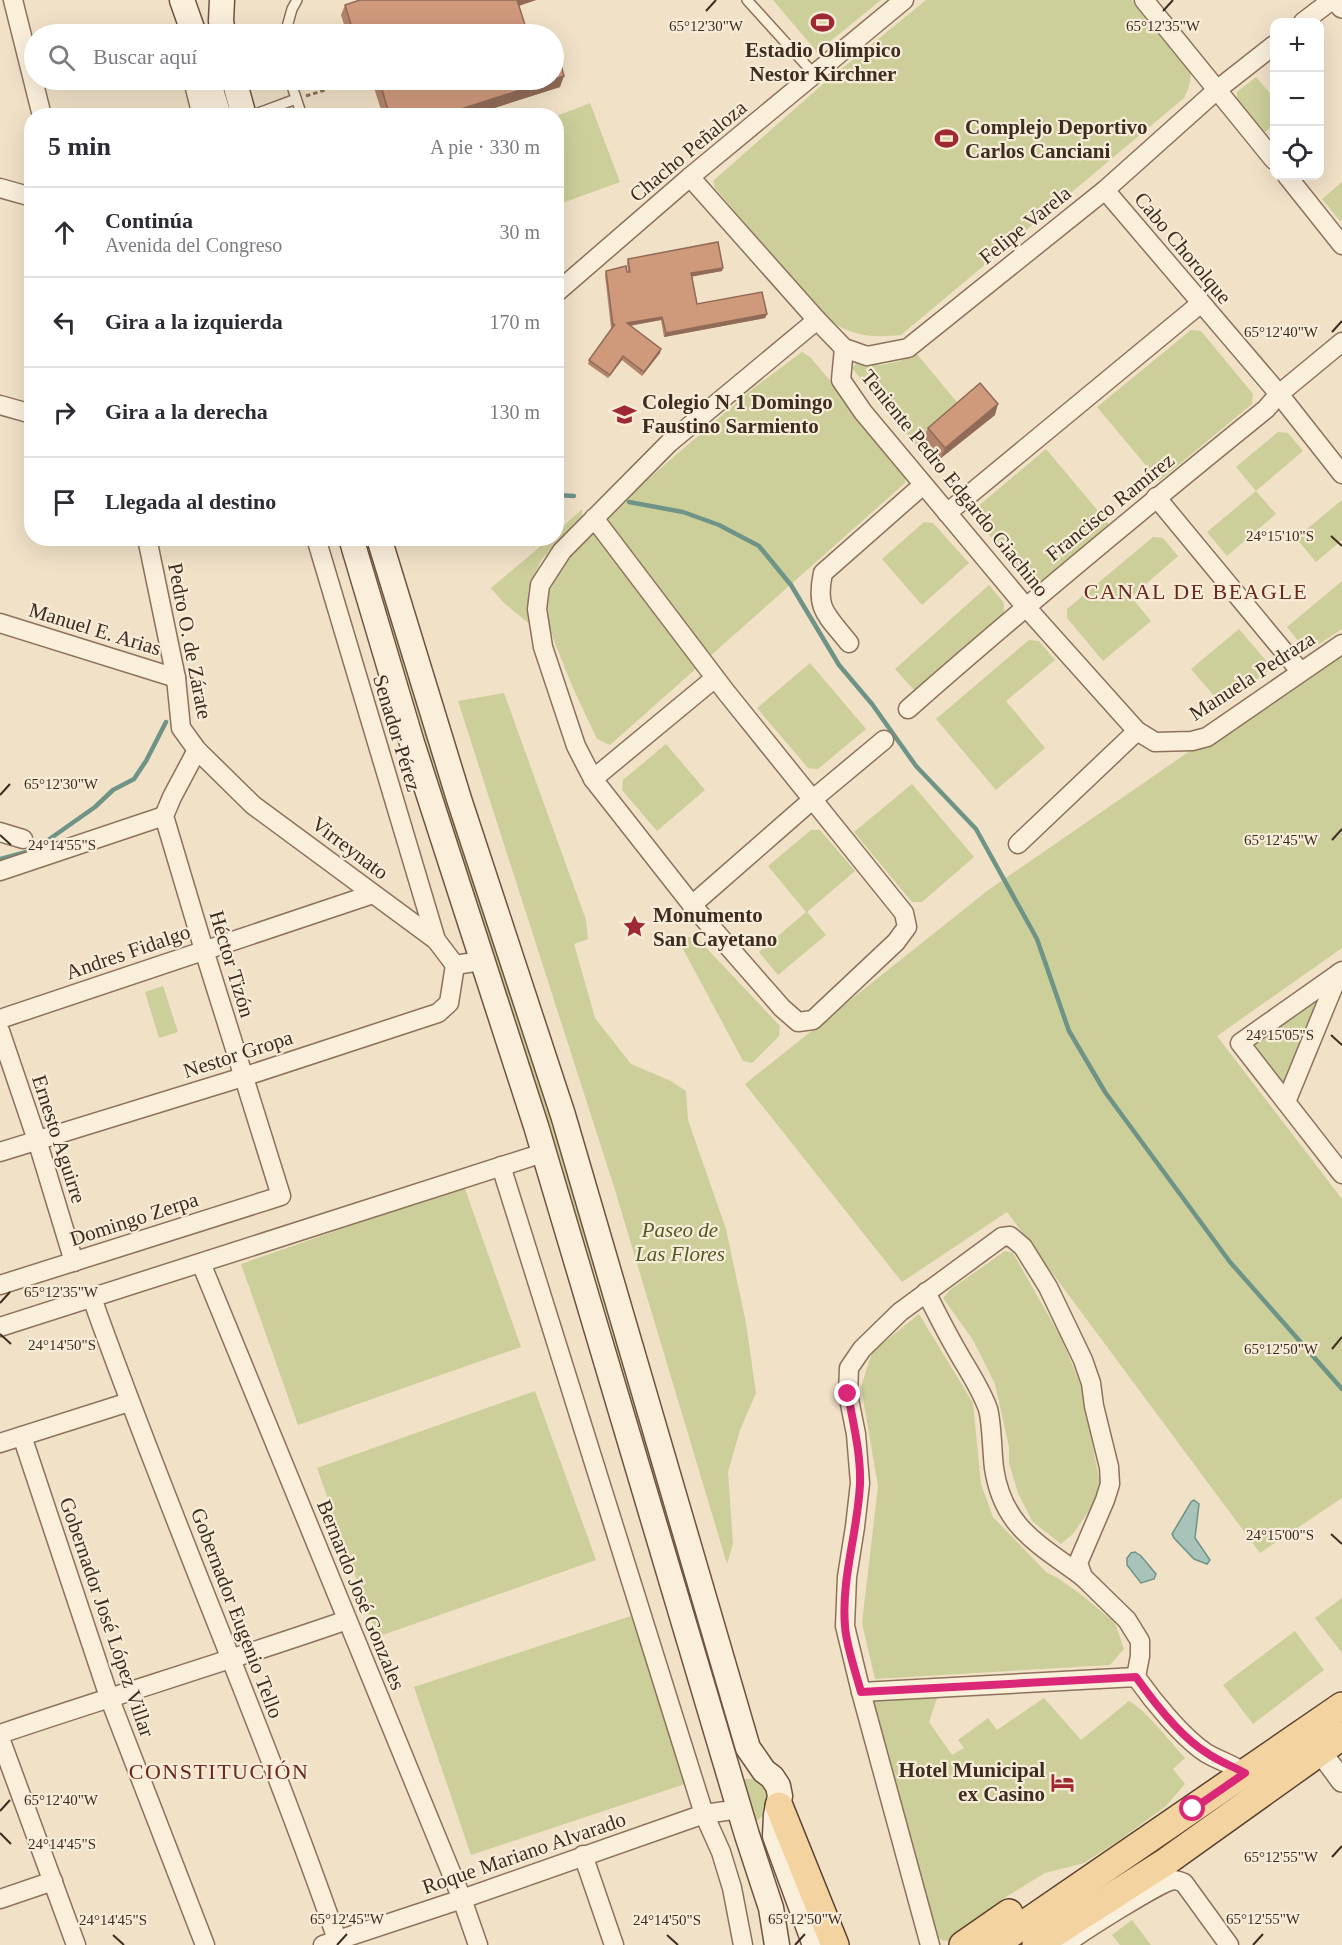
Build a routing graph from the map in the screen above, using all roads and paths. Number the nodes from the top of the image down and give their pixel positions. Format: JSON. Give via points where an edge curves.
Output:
{"nodes":[{"id":1,"x":13,"y":0,"type":"edge"},
{"id":2,"x":172,"y":0,"type":"edge"},
{"id":3,"x":182,"y":0,"type":"edge"},
{"id":4,"x":222,"y":0,"type":"edge"},
{"id":5,"x":297,"y":0,"type":"edge"},
{"id":6,"x":747,"y":0,"type":"edge"},
{"id":7,"x":904,"y":0,"type":"edge"},
{"id":8,"x":1144,"y":0,"type":"edge"},
{"id":9,"x":1334,"y":0,"type":"edge"},
{"id":10,"x":1342,"y":7,"type":"edge"},
{"id":11,"x":1309,"y":18,"type":"edge"},
{"id":12,"x":178,"y":24,"type":"edge"},
{"id":13,"x":190,"y":24,"type":"edge"},
{"id":14,"x":221,"y":24,"type":"edge"},
{"id":15,"x":288,"y":24,"type":"edge"},
{"id":16,"x":24,"y":44,"type":"edge"},
{"id":17,"x":1270,"y":49,"type":"edge"},
{"id":18,"x":815,"y":75,"type":"junction"},
{"id":19,"x":1218,"y":89,"type":"junction"},
{"id":20,"x":36,"y":90,"type":"edge"},
{"id":21,"x":196,"y":90,"type":"edge"},
{"id":22,"x":211,"y":90,"type":"edge"},
{"id":23,"x":237,"y":90,"type":"edge"},
{"id":24,"x":293,"y":90,"type":"edge"},
{"id":25,"x":325,"y":90,"type":"edge"},
{"id":26,"x":296,"y":99,"type":"junction"},
{"id":27,"x":40,"y":108,"type":"edge"},
{"id":28,"x":200,"y":108,"type":"edge"},
{"id":29,"x":217,"y":108,"type":"edge"},
{"id":30,"x":242,"y":108,"type":"edge"},
{"id":31,"x":272,"y":108,"type":"edge"},
{"id":32,"x":299,"y":108,"type":"edge"},
{"id":33,"x":1270,"y":154,"type":"edge"},
{"id":34,"x":690,"y":177,"type":"junction"},
{"id":35,"x":1290,"y":180,"type":"edge"},
{"id":36,"x":0,"y":188,"type":"edge"},
{"id":37,"x":1105,"y":190,"type":"junction"},
{"id":38,"x":24,"y":195,"type":"edge"},
{"id":39,"x":1342,"y":245,"type":"edge"},
{"id":40,"x":564,"y":286,"type":"edge"},
{"id":41,"x":1200,"y":303,"type":"junction"},
{"id":42,"x":817,"y":320,"type":"junction"},
{"id":43,"x":1342,"y":342,"type":"edge"},
{"id":44,"x":844,"y":348,"type":"junction"},
{"id":45,"x":1279,"y":394,"type":"junction"},
{"id":46,"x":0,"y":405,"type":"edge"},
{"id":47,"x":24,"y":412,"type":"edge"},
{"id":48,"x":1342,"y":474,"type":"edge"},
{"id":49,"x":923,"y":485,"type":"junction"},
{"id":50,"x":1156,"y":497,"type":"junction"},
{"id":51,"x":947,"y":513,"type":"junction"},
{"id":52,"x":594,"y":518,"type":"junction"},
{"id":53,"x":149,"y":546,"type":"edge"},
{"id":54,"x":318,"y":546,"type":"edge"},
{"id":55,"x":353,"y":546,"type":"edge"},
{"id":56,"x":381,"y":546,"type":"edge"},
{"id":57,"x":1026,"y":606,"type":"junction"},
{"id":58,"x":0,"y":623,"type":"edge"},
{"id":59,"x":849,"y":643,"type":"dead end"},
{"id":60,"x":1342,"y":644,"type":"edge"},
{"id":61,"x":1300,"y":671,"type":"junction"},
{"id":62,"x":176,"y":678,"type":"junction"},
{"id":63,"x":715,"y":678,"type":"junction"},
{"id":64,"x":908,"y":709,"type":"dead end"},
{"id":65,"x":1137,"y":731,"type":"junction"},
{"id":66,"x":885,"y":740,"type":"dead end"},
{"id":67,"x":197,"y":750,"type":"junction"},
{"id":68,"x":593,"y":779,"type":"junction"},
{"id":69,"x":812,"y":800,"type":"junction"},
{"id":70,"x":164,"y":816,"type":"junction"},
{"id":71,"x":0,"y":832,"type":"edge"},
{"id":72,"x":23,"y":839,"type":"dead end"},
{"id":73,"x":1018,"y":844,"type":"dead end"},
{"id":74,"x":0,"y":871,"type":"edge"},
{"id":75,"x":373,"y":894,"type":"junction"},
{"id":76,"x":692,"y":905,"type":"junction"},
{"id":77,"x":436,"y":940,"type":"junction"},
{"id":78,"x":204,"y":950,"type":"junction"},
{"id":79,"x":481,"y":961,"type":"junction"},
{"id":80,"x":455,"y":965,"type":"junction"},
{"id":81,"x":1341,"y":972,"type":"edge"},
{"id":82,"x":0,"y":1019,"type":"edge"},
{"id":83,"x":0,"y":1031,"type":"edge"},
{"id":84,"x":243,"y":1077,"type":"junction"},
{"id":85,"x":1286,"y":1102,"type":"junction"},
{"id":86,"x":37,"y":1140,"type":"junction"},
{"id":87,"x":0,"y":1152,"type":"edge"},
{"id":88,"x":543,"y":1153,"type":"junction"},
{"id":89,"x":501,"y":1166,"type":"junction"},
{"id":90,"x":1342,"y":1174,"type":"edge"},
{"id":91,"x":281,"y":1196,"type":"joint"},
{"id":92,"x":74,"y":1262,"type":"junction"},
{"id":93,"x":201,"y":1263,"type":"junction"},
{"id":94,"x":0,"y":1285,"type":"edge"},
{"id":95,"x":926,"y":1292,"type":"junction"},
{"id":96,"x":92,"y":1298,"type":"junction"},
{"id":97,"x":0,"y":1327,"type":"edge"},
{"id":98,"x":129,"y":1402,"type":"junction"},
{"id":99,"x":22,"y":1436,"type":"junction"},
{"id":100,"x":0,"y":1443,"type":"edge"},
{"id":101,"x":1083,"y":1577,"type":"junction"},
{"id":102,"x":347,"y":1620,"type":"junction"},
{"id":103,"x":232,"y":1659,"type":"junction"},
{"id":104,"x":1136,"y":1677,"type":"junction"},
{"id":105,"x":861,"y":1692,"type":"junction"},
{"id":106,"x":109,"y":1697,"type":"junction"},
{"id":107,"x":1342,"y":1706,"type":"edge"},
{"id":108,"x":0,"y":1736,"type":"edge"},
{"id":109,"x":1342,"y":1736,"type":"edge"},
{"id":110,"x":1312,"y":1741,"type":"junction"},
{"id":111,"x":764,"y":1771,"type":"junction"},
{"id":112,"x":1245,"y":1773,"type":"junction"},
{"id":113,"x":729,"y":1775,"type":"junction"},
{"id":114,"x":1342,"y":1781,"type":"edge"},
{"id":115,"x":1262,"y":1793,"type":"junction"},
{"id":116,"x":740,"y":1809,"type":"junction"},
{"id":117,"x":778,"y":1811,"type":"junction"},
{"id":118,"x":704,"y":1814,"type":"junction"},
{"id":119,"x":747,"y":1835,"type":"junction"},
{"id":120,"x":583,"y":1855,"type":"junction"},
{"id":121,"x":1102,"y":1871,"type":"junction"},
{"id":122,"x":52,"y":1881,"type":"junction"},
{"id":123,"x":0,"y":1899,"type":"edge"},
{"id":124,"x":462,"y":1899,"type":"junction"},
{"id":125,"x":333,"y":1943,"type":"edge"},
{"id":126,"x":76,"y":1945,"type":"edge"},
{"id":127,"x":205,"y":1945,"type":"edge"},
{"id":128,"x":478,"y":1945,"type":"edge"},
{"id":129,"x":614,"y":1945,"type":"edge"},
{"id":130,"x":744,"y":1945,"type":"edge"},
{"id":131,"x":777,"y":1945,"type":"edge"},
{"id":132,"x":815,"y":1945,"type":"edge"},
{"id":133,"x":835,"y":1945,"type":"edge"},
{"id":134,"x":930,"y":1945,"type":"edge"},
{"id":135,"x":963,"y":1945,"type":"edge"},
{"id":136,"x":994,"y":1945,"type":"edge"},
{"id":137,"x":1035,"y":1945,"type":"edge"},
{"id":138,"x":1064,"y":1945,"type":"edge"},
{"id":139,"x":1229,"y":1945,"type":"edge"}],
"edges":[{"from":1,"to":16,"type":"street"},
{"from":2,"to":12,"type":"street"},
{"from":3,"to":13,"type":"main road"},
{"from":4,"to":14,"type":"main road"},
{"from":5,"to":15,"type":"lane"},
{"from":6,"to":18,"type":"lane"},
{"from":7,"to":18,"type":"street","name":"Chacho Peñaloza"},
{"from":8,"to":19,"type":"street"},
{"from":9,"to":10,"type":"street"},
{"from":9,"to":11,"type":"street"},
{"from":17,"to":19,"type":"street","name":"Felipe Varela"},
{"from":18,"to":34,"type":"street","name":"Chacho Peñaloza"},
{"from":19,"to":33,"type":"street"},
{"from":19,"to":37,"type":"street","name":"Felipe Varela"},
{"from":20,"to":27,"type":"street"},
{"from":21,"to":28,"type":"street"},
{"from":22,"to":29,"type":"main road"},
{"from":23,"to":30,"type":"main road"},
{"from":24,"to":26,"type":"lane"},
{"from":25,"to":26,"type":"path"},
{"from":26,"to":31,"type":"lane"},
{"from":26,"to":32,"type":"lane"},
{"from":34,"to":40,"type":"street","name":"Chacho Peñaloza"},
{"from":34,"to":42,"type":"street"},
{"from":35,"to":39,"type":"street"},
{"from":36,"to":38,"type":"street"},
{"from":37,"to":41,"type":"street","name":"Cabo Chorolque"},
{"from":37,"to":44,"type":"street","name":"Felipe Varela","via":[[908,348],[867,356]]},
{"from":41,"to":45,"type":"street","name":"Cabo Chorolque"},
{"from":41,"to":51,"type":"street"},
{"from":42,"to":44,"type":"street"},
{"from":42,"to":52,"type":"street","via":[[669,443]]},
{"from":43,"to":45,"type":"street","name":"Francisco Ramírez"},
{"from":44,"to":49,"type":"street","name":"Teniente Pedro Edgardo Giachino","via":[[841,380]]},
{"from":45,"to":48,"type":"street","name":"Cabo Chorolque"},
{"from":45,"to":50,"type":"street","name":"Francisco Ramírez","via":[[1266,409]]},
{"from":46,"to":47,"type":"street"},
{"from":49,"to":51,"type":"street","name":"Teniente Pedro Edgardo Giachino"},
{"from":49,"to":59,"type":"street","via":[[823,573],[819,591],[822,609]]},
{"from":50,"to":57,"type":"street","name":"Francisco Ramírez"},
{"from":50,"to":61,"type":"street"},
{"from":51,"to":57,"type":"street","name":"Teniente Pedro Edgardo Giachino"},
{"from":52,"to":63,"type":"street"},
{"from":52,"to":68,"type":"street","via":[[547,572],[540,585],[537,609],[543,647],[576,746]]},
{"from":53,"to":62,"type":"street","name":"Pedro O. de Zárate"},
{"from":54,"to":77,"type":"street","name":"Senador Pérez"},
{"from":55,"to":79,"type":"main road"},
{"from":56,"to":111,"type":"main road","via":[[459,799],[563,1115],[748,1748]]},
{"from":57,"to":64,"type":"street","name":"Francisco Ramírez"},
{"from":57,"to":65,"type":"street","name":"Teniente Pedro Edgardo Giachino"},
{"from":58,"to":62,"type":"street","name":"Manuel E. Arias"},
{"from":60,"to":61,"type":"street","name":"Manuela Pedraza"},
{"from":61,"to":65,"type":"street","name":"Manuela Pedraza","via":[[1207,737],[1155,742]]},
{"from":62,"to":67,"type":"street","name":"Pedro O. de Zárate","via":[[181,728]]},
{"from":63,"to":68,"type":"street"},
{"from":63,"to":69,"type":"street"},
{"from":65,"to":73,"type":"street"},
{"from":66,"to":69,"type":"street"},
{"from":67,"to":70,"type":"street"},
{"from":67,"to":75,"type":"street","name":"Virreynato","via":[[253,805]]},
{"from":68,"to":76,"type":"street"},
{"from":69,"to":76,"type":"street"},
{"from":69,"to":76,"type":"street","via":[[904,913],[907,927],[813,1020],[798,1022],[782,1008]]},
{"from":70,"to":74,"type":"street"},
{"from":70,"to":78,"type":"street","name":"Héctor Tizón"},
{"from":71,"to":72,"type":"street"},
{"from":75,"to":77,"type":"street","name":"Virreynato"},
{"from":75,"to":78,"type":"street","name":"Andres Fidalgo"},
{"from":77,"to":80,"type":"street","name":"Virreynato"},
{"from":78,"to":82,"type":"street","name":"Andres Fidalgo"},
{"from":78,"to":84,"type":"street","name":"Héctor Tizón"},
{"from":79,"to":80,"type":"street"},
{"from":79,"to":88,"type":"main road"},
{"from":80,"to":84,"type":"street","name":"Nestor Gropa","via":[[449,1003],[438,1013]]},
{"from":81,"to":85,"type":"street"},
{"from":81,"to":85,"type":"street","via":[[1240,1043]]},
{"from":83,"to":86,"type":"street","name":"Ernesto Aguirre"},
{"from":84,"to":86,"type":"street","name":"Nestor Gropa"},
{"from":84,"to":91,"type":"street","name":"Héctor Tizón"},
{"from":85,"to":90,"type":"street"},
{"from":86,"to":87,"type":"street","name":"Nestor Gropa"},
{"from":86,"to":92,"type":"street","name":"Ernesto Aguirre"},
{"from":88,"to":89,"type":"street"},
{"from":88,"to":113,"type":"main road"},
{"from":89,"to":93,"type":"street"},
{"from":89,"to":118,"type":"street"},
{"from":91,"to":92,"type":"street","name":"Domingo Zerpa"},
{"from":92,"to":94,"type":"street","name":"Domingo Zerpa"},
{"from":93,"to":96,"type":"street"},
{"from":93,"to":102,"type":"street","name":"Bernardo José Gonzales"},
{"from":95,"to":101,"type":"street","via":[[980,1389],[989,1413],[997,1486],[1009,1514],[1025,1534]]},
{"from":95,"to":101,"type":"street","via":[[1002,1237],[1010,1236],[1023,1247],[1048,1287],[1091,1383],[1108,1467],[1110,1484],[1105,1500],[1078,1563]]},
{"from":95,"to":105,"type":"street","via":[[862,1349],[849,1368],[848,1394],[860,1483],[847,1577],[845,1626]]},
{"from":96,"to":97,"type":"street"},
{"from":96,"to":98,"type":"street","name":"Gobernador Eugenio Tello"},
{"from":98,"to":99,"type":"street"},
{"from":98,"to":103,"type":"street","name":"Gobernador Eugenio Tello"},
{"from":99,"to":100,"type":"street"},
{"from":99,"to":106,"type":"street","name":"Gobernador José López Villar"},
{"from":101,"to":104,"type":"street","via":[[1127,1620],[1140,1641]]},
{"from":102,"to":103,"type":"street"},
{"from":102,"to":124,"type":"street","name":"Bernardo José Gonzales"},
{"from":103,"to":106,"type":"street"},
{"from":103,"to":125,"type":"street","name":"Gobernador Eugenio Tello"},
{"from":104,"to":105,"type":"street"},
{"from":104,"to":112,"type":"street","via":[[1155,1703],[1205,1753]]},
{"from":105,"to":134,"type":"street"},
{"from":106,"to":108,"type":"street"},
{"from":106,"to":127,"type":"street","name":"Gobernador José López Villar"},
{"from":107,"to":110,"type":"main road"},
{"from":108,"to":122,"type":"street"},
{"from":109,"to":110,"type":"main road"},
{"from":110,"to":112,"type":"main road"},
{"from":110,"to":114,"type":"street"},
{"from":110,"to":115,"type":"main road"},
{"from":111,"to":113,"type":"main road","via":[[742,1769]]},
{"from":111,"to":117,"type":"main road","via":[[778,1786]]},
{"from":112,"to":115,"type":"street"},
{"from":112,"to":121,"type":"main road"},
{"from":113,"to":116,"type":"main road"},
{"from":115,"to":137,"type":"main road","via":[[1167,1861]]},
{"from":116,"to":118,"type":"street","name":"Roque Mariano Alvarado"},
{"from":116,"to":119,"type":"main road"},
{"from":117,"to":119,"type":"main road","via":[[764,1829]]},
{"from":117,"to":132,"type":"main road","via":[[774,1836]]},
{"from":117,"to":133,"type":"main road"},
{"from":118,"to":120,"type":"street","name":"Roque Mariano Alvarado"},
{"from":118,"to":130,"type":"street","via":[[732,1888]]},
{"from":119,"to":131,"type":"main road","via":[[771,1908]]},
{"from":120,"to":124,"type":"street","name":"Roque Mariano Alvarado"},
{"from":120,"to":129,"type":"street"},
{"from":121,"to":135,"type":"main road","via":[[1054,1886]]},
{"from":121,"to":136,"type":"main road"},
{"from":122,"to":123,"type":"street"},
{"from":122,"to":126,"type":"street"},
{"from":124,"to":125,"type":"street","name":"Roque Mariano Alvarado"},
{"from":124,"to":128,"type":"street","name":"Bernardo José Gonzales"},
{"from":138,"to":139,"type":"street","via":[[1176,1879],[1184,1883]]}]}
